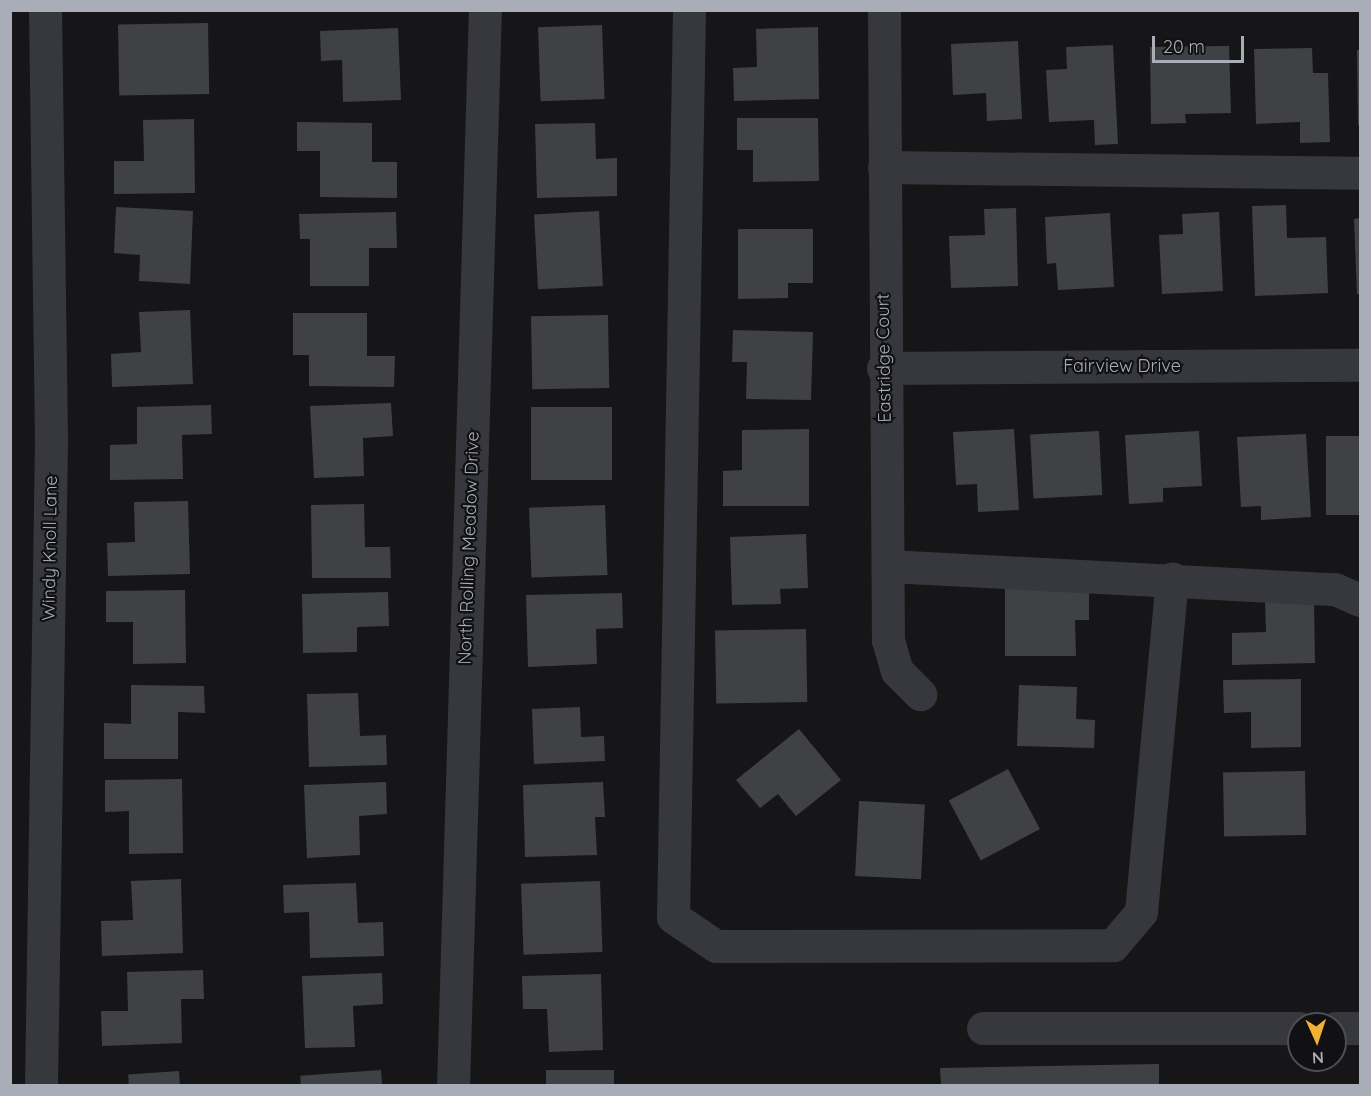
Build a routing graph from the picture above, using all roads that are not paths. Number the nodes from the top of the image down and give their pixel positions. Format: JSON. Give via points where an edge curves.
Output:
{"nodes":[{"id":1,"x":45,"y":10,"type":"edge"},
{"id":2,"x":485,"y":10,"type":"edge"},
{"id":3,"x":689,"y":10,"type":"edge"},
{"id":4,"x":884,"y":10,"type":"edge"},
{"id":5,"x":884,"y":167,"type":"junction"},
{"id":6,"x":1360,"y":173,"type":"edge"},
{"id":7,"x":1360,"y":365,"type":"edge"},
{"id":8,"x":883,"y":368,"type":"junction"},
{"id":9,"x":889,"y":566,"type":"junction"},
{"id":10,"x":1172,"y":578,"type":"junction"},
{"id":11,"x":1360,"y":600,"type":"edge"},
{"id":12,"x":920,"y":694,"type":"dead end"},
{"id":13,"x":983,"y":1028,"type":"dead end"},
{"id":14,"x":1287,"y":1028,"type":"edge"},
{"id":15,"x":41,"y":1086,"type":"edge"},
{"id":16,"x":453,"y":1086,"type":"edge"}],
"edges":[{"from":1,"to":15,"type":"street","name":"Windy Knoll Lane","via":[[51,439]]},
{"from":2,"to":16,"type":"street","name":"North Rolling Meadow Drive"},
{"from":3,"to":10,"type":"street","via":[[673,917],[716,946],[1113,945],[1141,912]]},
{"from":4,"to":5,"type":"street","name":"Eastridge Court"},
{"from":5,"to":6,"type":"street"},
{"from":5,"to":8,"type":"street","name":"Eastridge Court"},
{"from":7,"to":8,"type":"street","name":"Fairview Drive"},
{"from":8,"to":9,"type":"street","name":"Eastridge Court"},
{"from":9,"to":10,"type":"street"},
{"from":9,"to":12,"type":"street","name":"Eastridge Court","via":[[888,640],[897,671]]},
{"from":10,"to":11,"type":"street","via":[[1335,589]]},
{"from":13,"to":14,"type":"street"}]}
